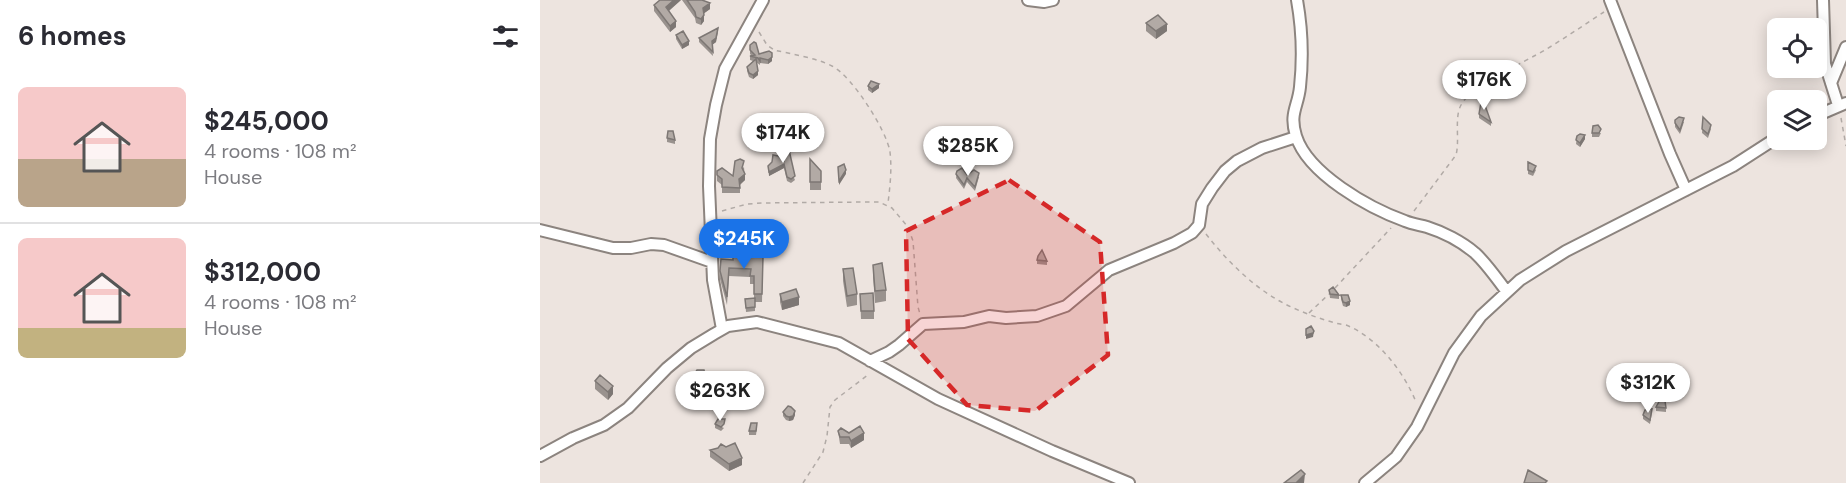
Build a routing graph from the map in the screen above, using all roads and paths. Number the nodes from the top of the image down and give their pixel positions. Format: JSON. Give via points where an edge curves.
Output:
{"nodes":[{"id":1,"x":762,"y":0,"type":"edge"},
{"id":2,"x":1028,"y":0,"type":"edge"},
{"id":3,"x":1053,"y":0,"type":"edge"},
{"id":4,"x":1297,"y":0,"type":"edge"},
{"id":5,"x":1823,"y":0,"type":"edge"},
{"id":6,"x":1611,"y":4,"type":"edge"},
{"id":7,"x":752,"y":21,"type":"junction"},
{"id":8,"x":1846,"y":47,"type":"edge"},
{"id":9,"x":1831,"y":83,"type":"junction"},
{"id":10,"x":1842,"y":104,"type":"edge"},
{"id":11,"x":1827,"y":111,"type":"edge"},
{"id":12,"x":1296,"y":137,"type":"junction"},
{"id":13,"x":1767,"y":144,"type":"edge"},
{"id":14,"x":1846,"y":146,"type":"edge"},
{"id":15,"x":1686,"y":190,"type":"junction"},
{"id":16,"x":888,"y":205,"type":"junction"},
{"id":17,"x":710,"y":216,"type":"junction"},
{"id":18,"x":1403,"y":220,"type":"junction"},
{"id":19,"x":1199,"y":225,"type":"junction"},
{"id":20,"x":540,"y":230,"type":"edge"},
{"id":21,"x":712,"y":262,"type":"junction"},
{"id":22,"x":1507,"y":292,"type":"junction"},
{"id":23,"x":1308,"y":313,"type":"junction"},
{"id":24,"x":923,"y":324,"type":"junction"},
{"id":25,"x":722,"y":329,"type":"junction"},
{"id":26,"x":875,"y":363,"type":"junction"},
{"id":27,"x":1423,"y":416,"type":"junction"},
{"id":28,"x":540,"y":456,"type":"edge"},
{"id":29,"x":803,"y":483,"type":"edge"},
{"id":30,"x":1129,"y":483,"type":"edge"},
{"id":31,"x":1365,"y":483,"type":"edge"}],
"edges":[{"from":1,"to":7,"type":"street"},
{"from":2,"to":3,"type":"street"},
{"from":4,"to":12,"type":"street","via":[[1300,88],[1292,116]]},
{"from":5,"to":9,"type":"street","via":[[1825,64]]},
{"from":6,"to":15,"type":"street"},
{"from":6,"to":18,"type":"path","via":[[1545,50],[1470,93],[1461,105],[1455,155]]},
{"from":7,"to":16,"type":"path","via":[[774,50],[831,65],[846,75],[865,101],[890,150]]},
{"from":7,"to":17,"type":"street","via":[[725,69],[716,105],[710,139]]},
{"from":8,"to":9,"type":"street"},
{"from":9,"to":10,"type":"street"},
{"from":10,"to":11,"type":"street"},
{"from":10,"to":14,"type":"path"},
{"from":12,"to":18,"type":"street","via":[[1324,174],[1363,202]]},
{"from":12,"to":19,"type":"street","via":[[1262,148],[1225,171],[1202,204]]},
{"from":13,"to":15,"type":"street"},
{"from":15,"to":22,"type":"street","via":[[1566,252]]},
{"from":16,"to":17,"type":"path","via":[[747,204]]},
{"from":16,"to":24,"type":"path","via":[[911,234]]},
{"from":17,"to":21,"type":"street"},
{"from":18,"to":22,"type":"street","via":[[1450,237],[1475,253]]},
{"from":18,"to":23,"type":"path"},
{"from":19,"to":23,"type":"path","via":[[1228,260],[1253,282],[1285,304]]},
{"from":19,"to":24,"type":"street","via":[[1184,239],[1109,270],[1066,306],[1052,312]]},
{"from":20,"to":21,"type":"street","via":[[614,248],[664,245]]},
{"from":21,"to":25,"type":"street"},
{"from":22,"to":27,"type":"street","via":[[1481,316],[1454,353]]},
{"from":23,"to":27,"type":"path","via":[[1346,326],[1388,355]]},
{"from":24,"to":26,"type":"street"},
{"from":25,"to":26,"type":"street","via":[[757,322],[839,343]]},
{"from":25,"to":28,"type":"street","via":[[691,348],[628,408],[604,425]]},
{"from":26,"to":29,"type":"path","via":[[835,400],[823,452]]},
{"from":26,"to":30,"type":"street","via":[[938,399]]},
{"from":27,"to":31,"type":"street","via":[[1396,457]]}]}
